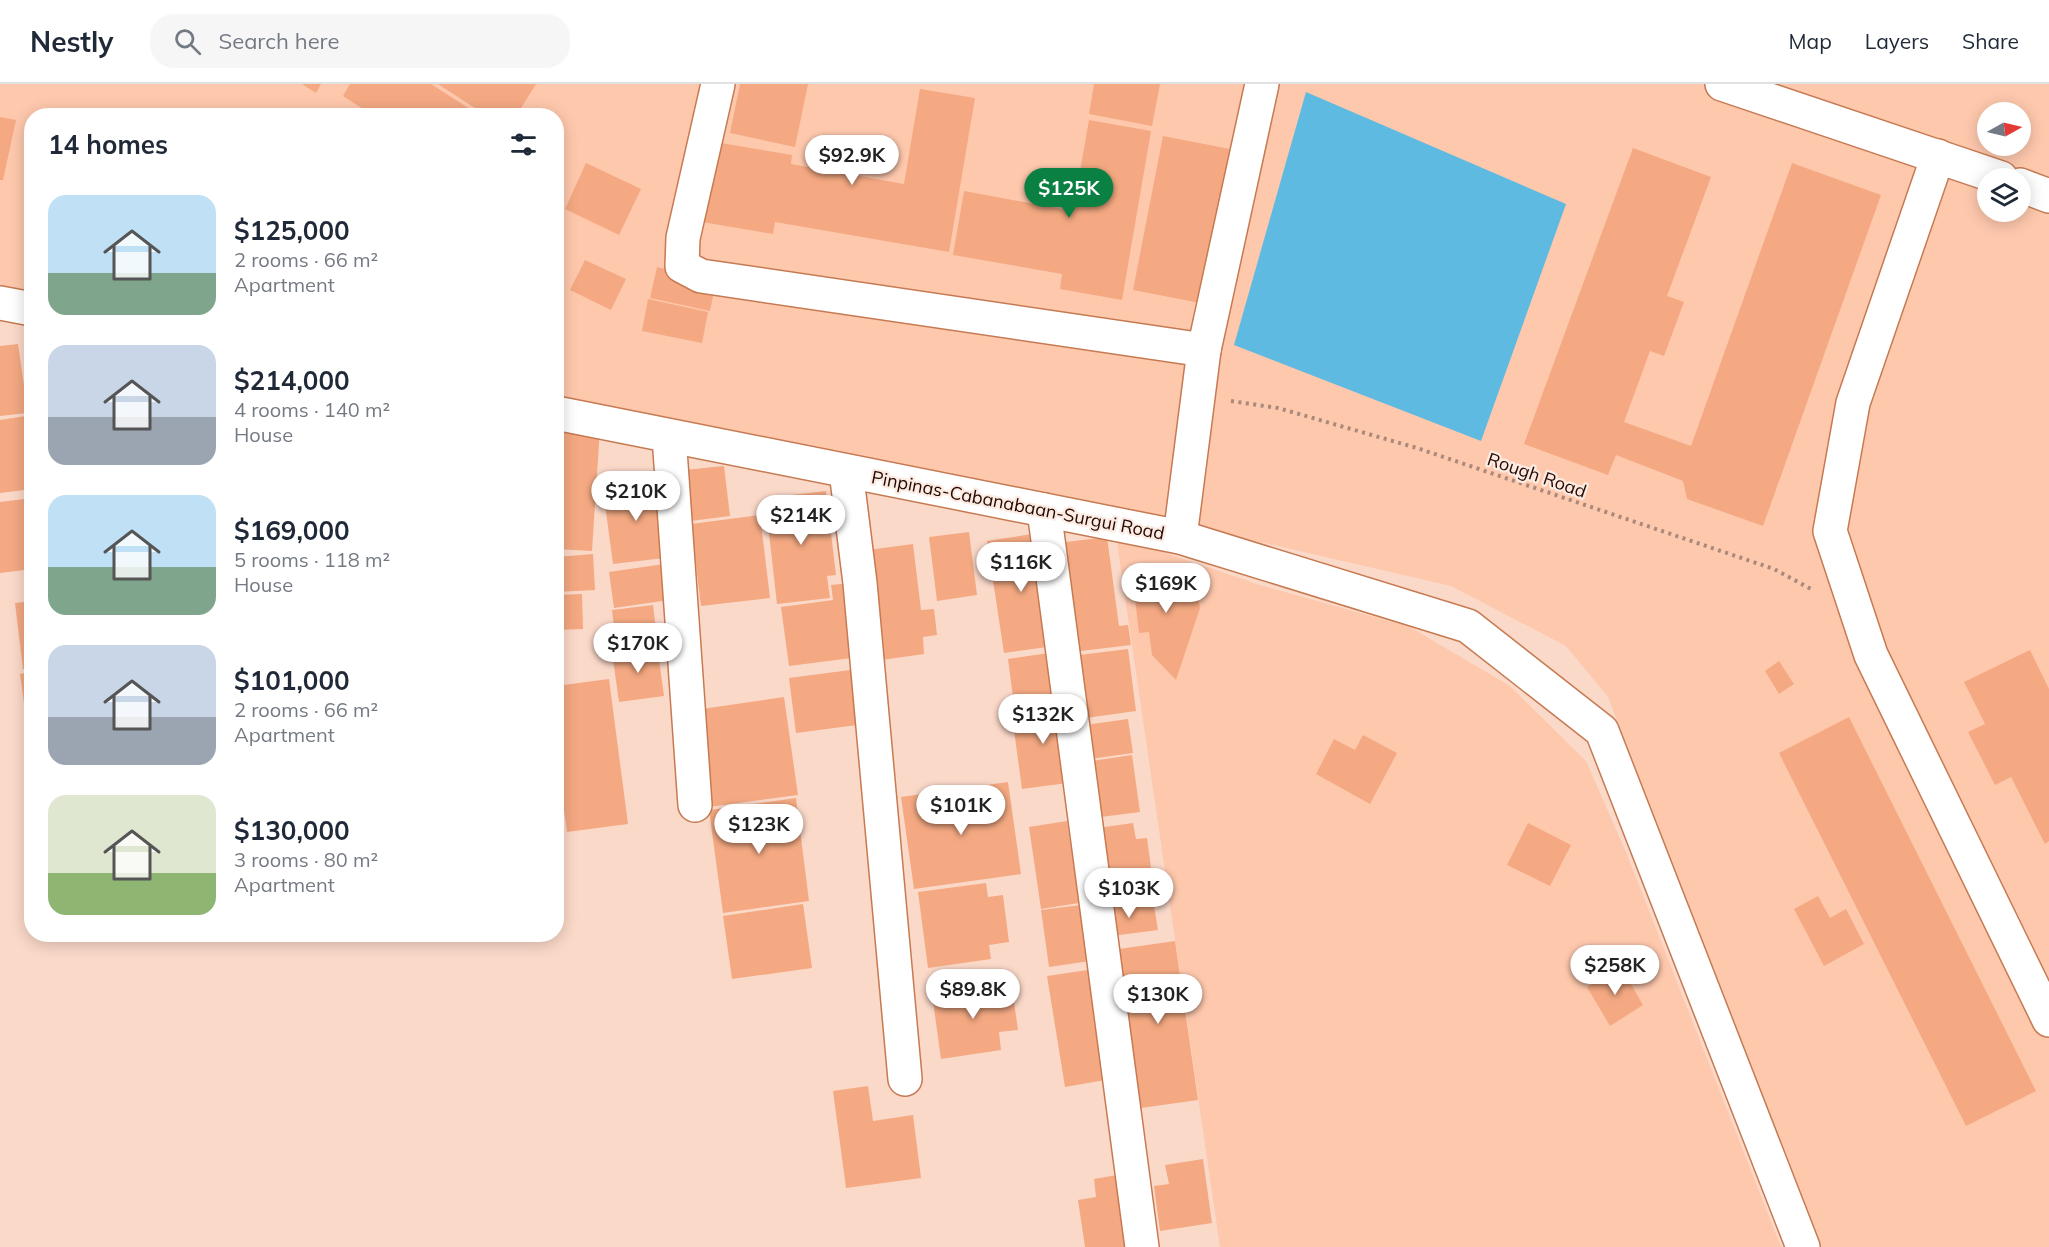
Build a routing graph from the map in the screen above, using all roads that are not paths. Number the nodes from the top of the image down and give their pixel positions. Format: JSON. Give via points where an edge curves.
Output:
{"nodes":[{"id":1,"x":718,"y":84,"type":"edge"},
{"id":2,"x":1262,"y":84,"type":"edge"},
{"id":3,"x":1722,"y":84,"type":"edge"},
{"id":4,"x":1938,"y":156,"type":"junction"},
{"id":5,"x":1977,"y":170,"type":"edge"},
{"id":6,"x":2031,"y":189,"type":"edge"},
{"id":7,"x":2049,"y":196,"type":"edge"},
{"id":8,"x":0,"y":303,"type":"edge"},
{"id":9,"x":24,"y":308,"type":"edge"},
{"id":10,"x":1204,"y":350,"type":"junction"},
{"id":11,"x":564,"y":415,"type":"edge"},
{"id":12,"x":669,"y":436,"type":"junction"},
{"id":13,"x":846,"y":471,"type":"junction"},
{"id":14,"x":1044,"y":510,"type":"junction"},
{"id":15,"x":1180,"y":537,"type":"junction"},
{"id":16,"x":694,"y":805,"type":"dead end"},
{"id":17,"x":2049,"y":1020,"type":"edge"},
{"id":18,"x":905,"y":1079,"type":"dead end"},
{"id":19,"x":1142,"y":1247,"type":"edge"},
{"id":20,"x":1803,"y":1247,"type":"edge"}],
"edges":[{"from":1,"to":10,"type":"street","via":[[683,237],[682,266],[701,276]]},
{"from":2,"to":10,"type":"street"},
{"from":3,"to":4,"type":"street"},
{"from":4,"to":5,"type":"street"},
{"from":4,"to":17,"type":"street","via":[[1853,403],[1830,531],[1871,656]]},
{"from":6,"to":7,"type":"street"},
{"from":8,"to":9,"type":"street"},
{"from":10,"to":15,"type":"street"},
{"from":11,"to":12,"type":"street","name":"Pinpinas-Cabanabaan-Surgui Road"},
{"from":12,"to":13,"type":"street","name":"Pinpinas-Cabanabaan-Surgui Road"},
{"from":12,"to":16,"type":"street"},
{"from":13,"to":14,"type":"street","name":"Pinpinas-Cabanabaan-Surgui Road"},
{"from":13,"to":18,"type":"street","via":[[860,583]]},
{"from":14,"to":15,"type":"street","name":"Pinpinas-Cabanabaan-Surgui Road"},
{"from":14,"to":19,"type":"street"},
{"from":15,"to":20,"type":"street","name":"Pinpinas-Cabanabaan-Surgui Road","via":[[1468,626],[1602,731]]}]}
